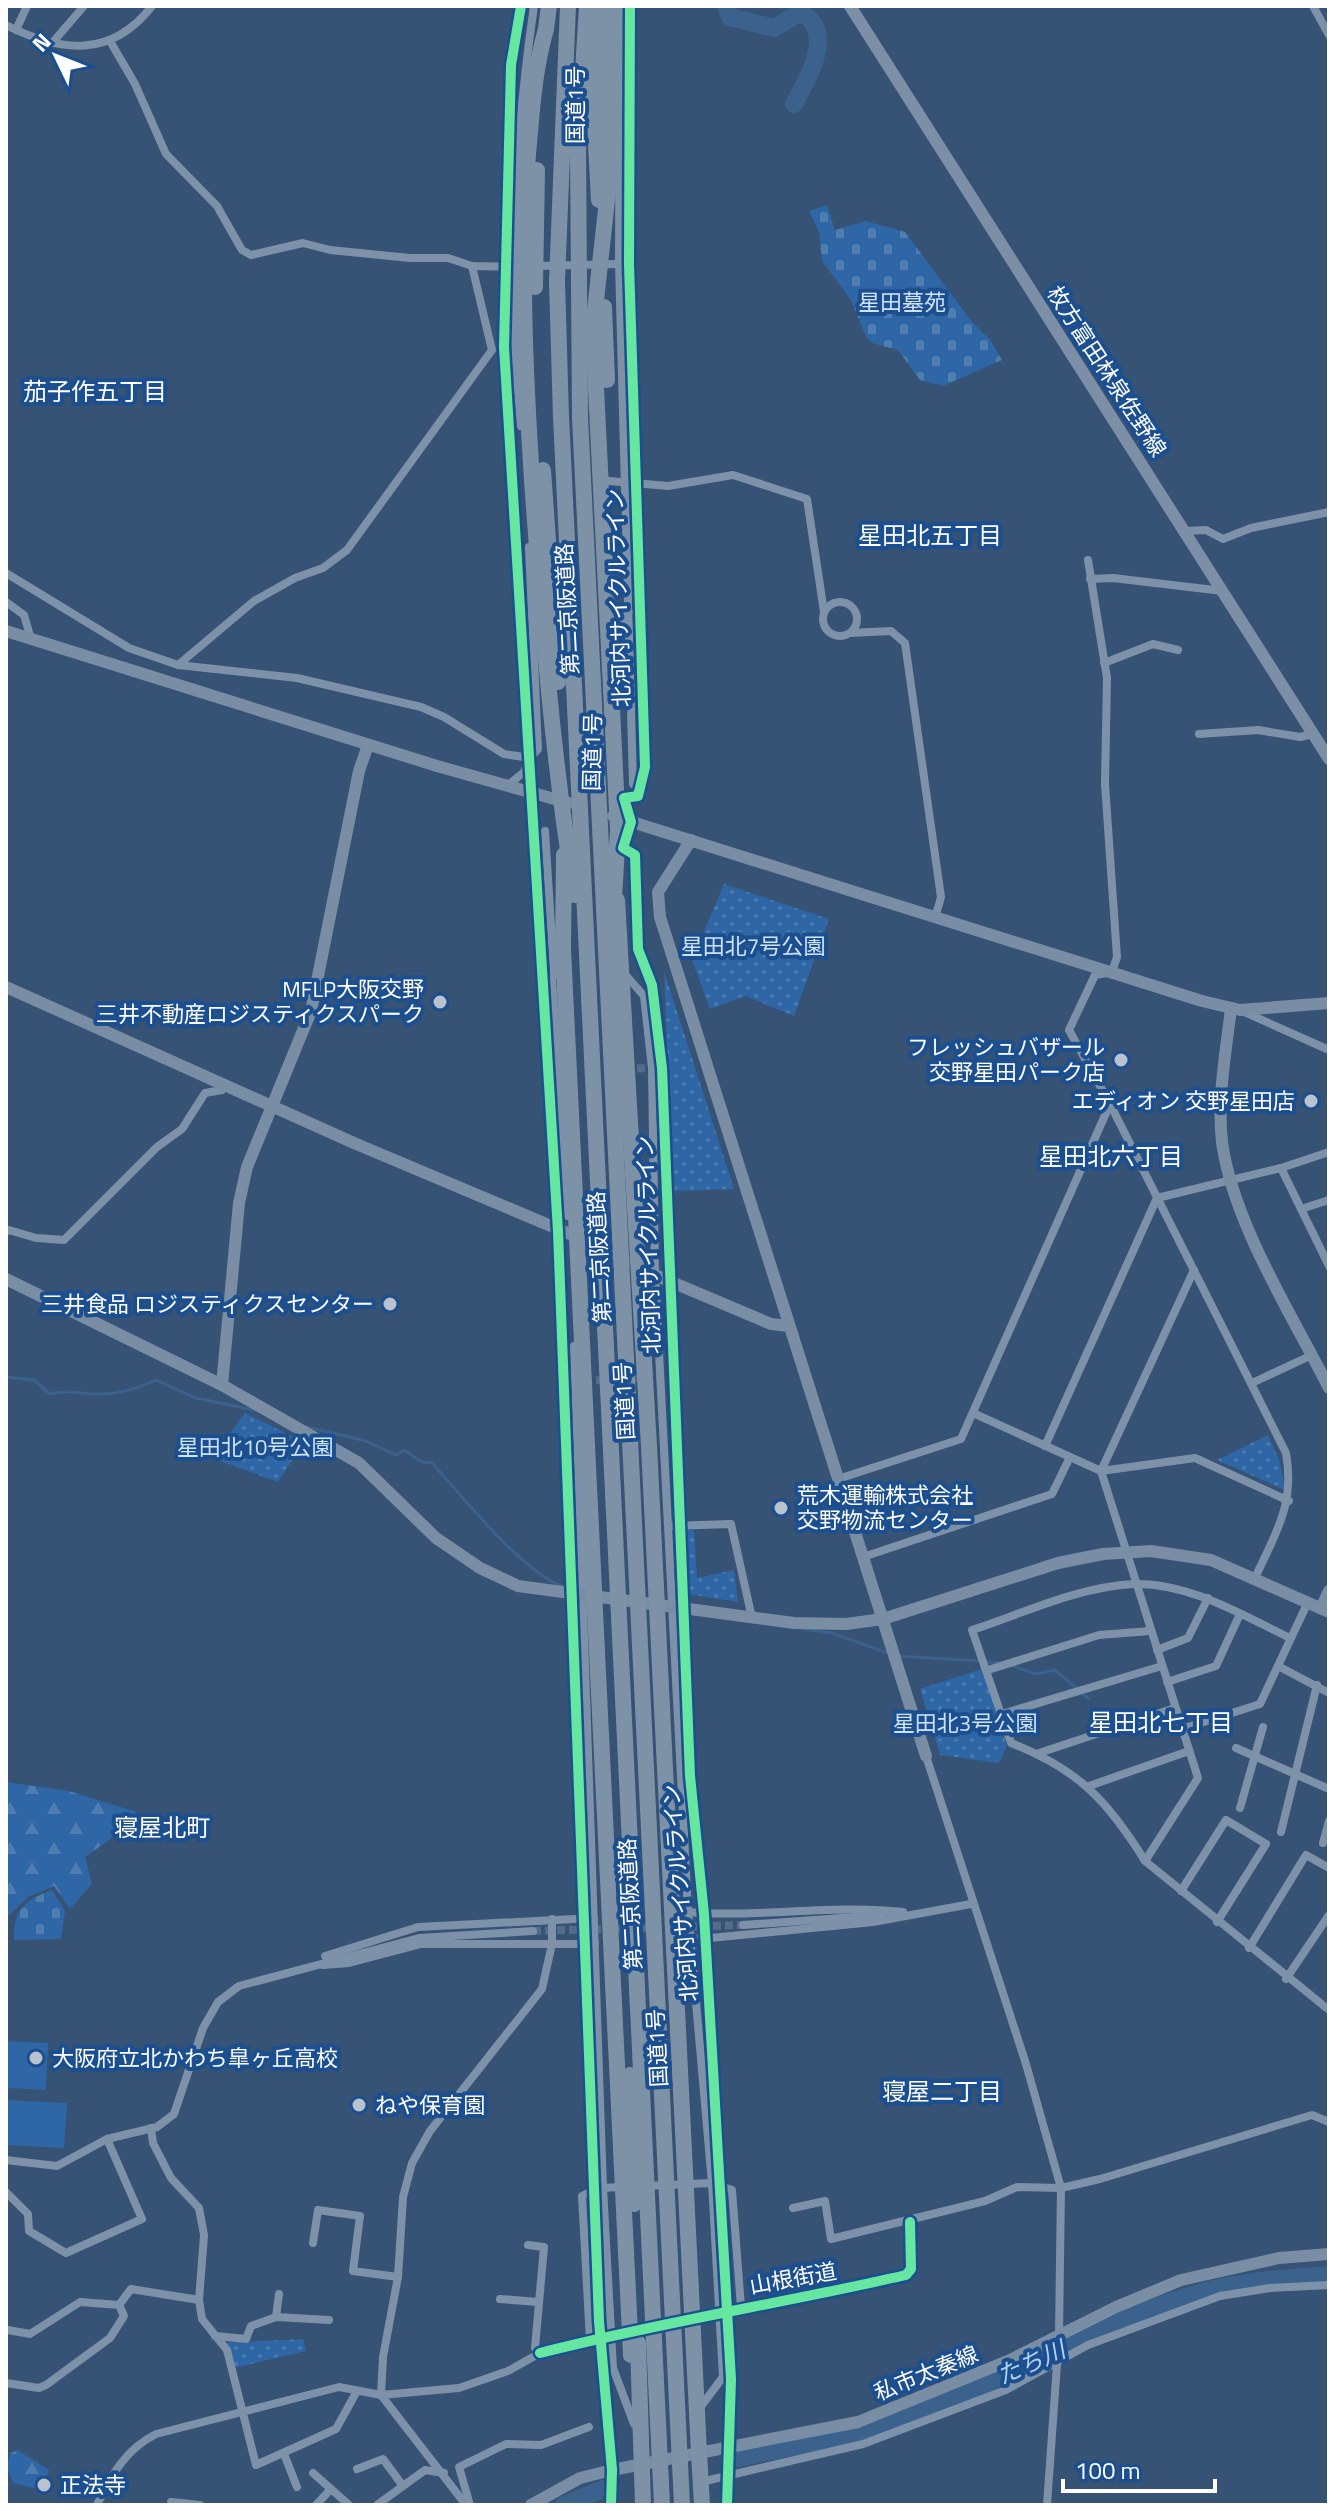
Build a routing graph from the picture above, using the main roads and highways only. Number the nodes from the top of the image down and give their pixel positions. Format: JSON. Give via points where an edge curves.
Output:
{"nodes":[{"id":1,"x":549,"y":6,"type":"edge"},
{"id":2,"x":568,"y":6,"type":"edge"},
{"id":3,"x":587,"y":6,"type":"edge"},
{"id":4,"x":599,"y":6,"type":"edge"},
{"id":5,"x":611,"y":6,"type":"edge"},
{"id":6,"x":850,"y":6,"type":"edge"},
{"id":7,"x":546,"y":29,"type":"junction"},
{"id":8,"x":1329,"y":759,"type":"edge"},
{"id":9,"x":614,"y":969,"type":"junction"},
{"id":10,"x":588,"y":971,"type":"junction"},
{"id":11,"x":653,"y":1903,"type":"junction"},
{"id":12,"x":633,"y":1906,"type":"junction"},
{"id":13,"x":703,"y":2495,"type":"edge"},
{"id":14,"x":637,"y":2505,"type":"edge"},
{"id":15,"x":643,"y":2505,"type":"edge"},
{"id":16,"x":662,"y":2505,"type":"edge"},
{"id":17,"x":682,"y":2505,"type":"edge"},
{"id":18,"x":689,"y":2505,"type":"edge"}],
"edges":[{"from":1,"to":7,"type":"highway","name":"国道1号"},
{"from":2,"to":10,"type":"highway","name":"第二京阪道路","bridge":true,"via":[[557,281]]},
{"from":3,"to":9,"type":"highway","name":"第二京阪道路","bridge":true,"via":[[576,282],[583,495]]},
{"from":4,"to":9,"type":"highway","name":"国道1号","bridge":true,"via":[[594,108],[614,630]]},
{"from":5,"to":9,"type":"highway","bridge":true,"via":[[609,182],[593,328],[618,830]]},
{"from":6,"to":8,"type":"main road","name":"枚方富田林泉佐野線"},
{"from":7,"to":10,"type":"highway","bridge":true,"via":[[535,70],[524,213],[526,382],[544,657],[561,814]]},
{"from":7,"to":14,"type":"highway","name":"国道1号","bridge":true,"via":[[538,123],[535,352],[563,756],[563,949]]},
{"from":9,"to":11,"type":"highway","name":"第二京阪道路","bridge":true},
{"from":9,"to":13,"type":"highway","name":"国道1号","bridge":true,"via":[[652,1518]]},
{"from":10,"to":12,"type":"highway","name":"第二京阪道路","bridge":true},
{"from":11,"to":17,"type":"highway","name":"第二京阪道路","bridge":true},
{"from":11,"to":18,"type":"highway","bridge":true,"via":[[671,2022]]},
{"from":12,"to":15,"type":"highway","bridge":true,"via":[[629,2052]]},
{"from":12,"to":16,"type":"highway","name":"第二京阪道路","bridge":true}]}
